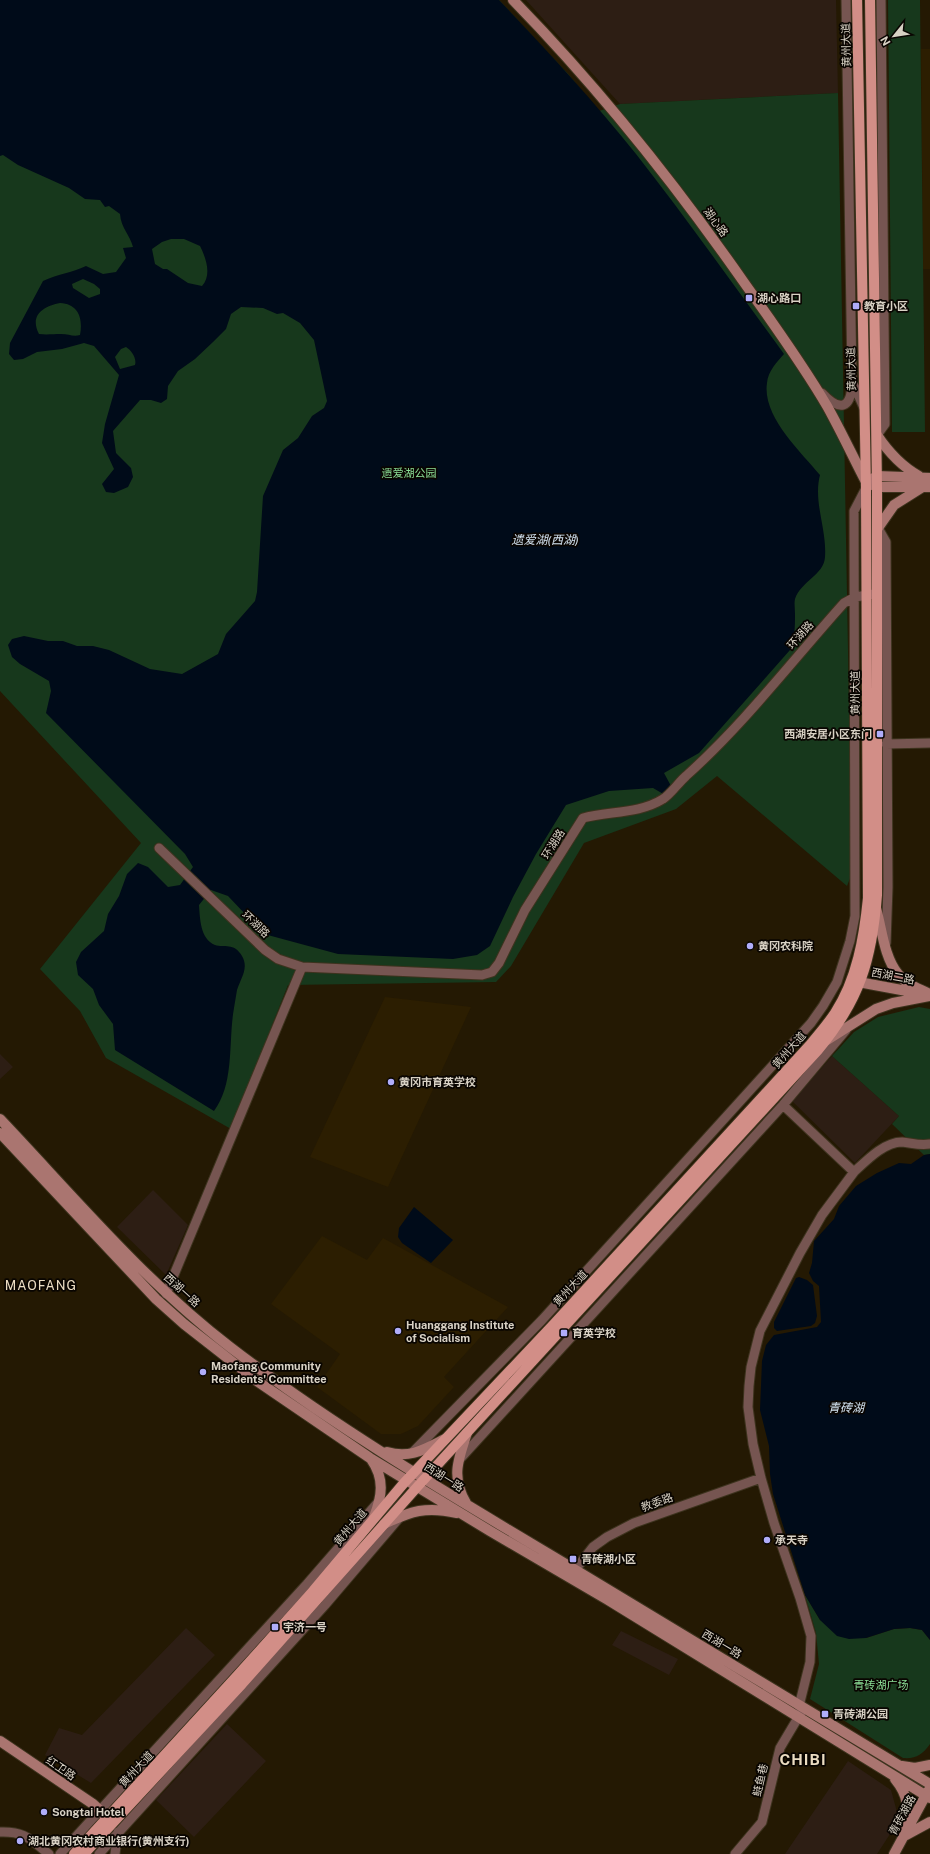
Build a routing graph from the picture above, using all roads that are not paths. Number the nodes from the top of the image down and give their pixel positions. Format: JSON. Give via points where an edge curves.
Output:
{"nodes":[{"id":1,"x":513,"y":0,"type":"edge"},
{"id":2,"x":846,"y":0,"type":"edge"},
{"id":3,"x":857,"y":0,"type":"edge"},
{"id":4,"x":870,"y":0,"type":"edge"},
{"id":5,"x":881,"y":0,"type":"edge"},
{"id":6,"x":852,"y":381,"type":"junction"},
{"id":7,"x":812,"y":383,"type":"junction"},
{"id":8,"x":864,"y":408,"type":"junction"},
{"id":9,"x":877,"y":435,"type":"junction"},
{"id":10,"x":877,"y":476,"type":"junction"},
{"id":11,"x":926,"y":482,"type":"edge"},
{"id":12,"x":866,"y":485,"type":"junction"},
{"id":13,"x":877,"y":487,"type":"junction"},
{"id":14,"x":878,"y":528,"type":"junction"},
{"id":15,"x":872,"y":594,"type":"junction"},
{"id":16,"x":855,"y":597,"type":"junction"},
{"id":17,"x":930,"y":743,"type":"edge"},
{"id":18,"x":886,"y":744,"type":"junction"},
{"id":19,"x":159,"y":848,"type":"dead end"},
{"id":20,"x":876,"y":906,"type":"junction"},
{"id":21,"x":886,"y":946,"type":"junction"},
{"id":22,"x":302,"y":967,"type":"junction"},
{"id":23,"x":856,"y":982,"type":"junction"},
{"id":24,"x":930,"y":995,"type":"edge"},
{"id":25,"x":849,"y":1026,"type":"junction"},
{"id":26,"x":825,"y":1041,"type":"junction"},
{"id":27,"x":782,"y":1105,"type":"junction"},
{"id":28,"x":0,"y":1119,"type":"edge"},
{"id":29,"x":0,"y":1133,"type":"edge"},
{"id":30,"x":930,"y":1144,"type":"edge"},
{"id":31,"x":854,"y":1172,"type":"junction"},
{"id":32,"x":166,"y":1294,"type":"junction"},
{"id":33,"x":467,"y":1434,"type":"junction"},
{"id":34,"x":446,"y":1439,"type":"junction"},
{"id":35,"x":377,"y":1449,"type":"junction"},
{"id":36,"x":412,"y":1454,"type":"junction"},
{"id":37,"x":370,"y":1458,"type":"junction"},
{"id":38,"x":459,"y":1460,"type":"junction"},
{"id":39,"x":410,"y":1476,"type":"junction"},
{"id":40,"x":761,"y":1478,"type":"junction"},
{"id":41,"x":426,"y":1479,"type":"junction"},
{"id":42,"x":418,"y":1486,"type":"junction"},
{"id":43,"x":381,"y":1499,"type":"junction"},
{"id":44,"x":466,"y":1510,"type":"junction"},
{"id":45,"x":402,"y":1516,"type":"junction"},
{"id":46,"x":374,"y":1517,"type":"junction"},
{"id":47,"x":384,"y":1524,"type":"junction"},
{"id":48,"x":575,"y":1570,"type":"junction"},
{"id":49,"x":800,"y":1711,"type":"junction"},
{"id":50,"x":0,"y":1741,"type":"edge"},
{"id":51,"x":898,"y":1765,"type":"junction"},
{"id":52,"x":930,"y":1765,"type":"edge"},
{"id":53,"x":891,"y":1774,"type":"junction"},
{"id":54,"x":930,"y":1784,"type":"edge"},
{"id":55,"x":929,"y":1793,"type":"edge"},
{"id":56,"x":99,"y":1810,"type":"junction"},
{"id":57,"x":122,"y":1812,"type":"junction"},
{"id":58,"x":107,"y":1817,"type":"junction"},
{"id":59,"x":930,"y":1822,"type":"edge"},
{"id":60,"x":118,"y":1831,"type":"junction"},
{"id":61,"x":0,"y":1832,"type":"edge"},
{"id":62,"x":904,"y":1836,"type":"junction"},
{"id":63,"x":49,"y":1854,"type":"edge"},
{"id":64,"x":60,"y":1854,"type":"edge"},
{"id":65,"x":74,"y":1854,"type":"edge"},
{"id":66,"x":84,"y":1854,"type":"edge"},
{"id":67,"x":99,"y":1854,"type":"edge"},
{"id":68,"x":115,"y":1854,"type":"edge"},
{"id":69,"x":735,"y":1854,"type":"edge"},
{"id":70,"x":894,"y":1854,"type":"edge"}],
"edges":[{"from":1,"to":7,"type":"main road","name":"湖心路","via":[[564,53],[629,128],[677,189],[772,322]]},
{"from":2,"to":6,"type":"street"},
{"from":3,"to":8,"type":"main road","name":"黄州大道"},
{"from":4,"to":9,"type":"main road","name":"黄州大道"},
{"from":5,"to":9,"type":"street","via":[[885,424]]},
{"from":6,"to":7,"type":"street","via":[[850,398],[845,404],[838,405],[831,402]]},
{"from":6,"to":8,"type":"street"},
{"from":7,"to":12,"type":"main road","name":"湖心路","via":[[828,407]]},
{"from":8,"to":12,"type":"main road","name":"黄州大道"},
{"from":9,"to":10,"type":"main road","name":"黄州大道"},
{"from":9,"to":11,"type":"main road","via":[[894,458]]},
{"from":10,"to":11,"type":"main road"},
{"from":10,"to":12,"type":"main road"},
{"from":10,"to":13,"type":"main road","name":"黄州大道"},
{"from":11,"to":13,"type":"main road"},
{"from":11,"to":14,"type":"main road","via":[[894,505]]},
{"from":12,"to":13,"type":"main road"},
{"from":12,"to":15,"type":"main road","name":"黄州大道"},
{"from":12,"to":16,"type":"street","via":[[854,511]]},
{"from":13,"to":14,"type":"main road","name":"黄州大道"},
{"from":14,"to":15,"type":"main road","name":"黄州大道"},
{"from":14,"to":18,"type":"street","via":[[886,542]]},
{"from":15,"to":16,"type":"street","name":"环湖路"},
{"from":15,"to":20,"type":"main road","name":"黄州大道"},
{"from":15,"to":23,"type":"main road","name":"黄州大道","via":[[868,898]]},
{"from":16,"to":22,"type":"street","name":"环湖路","via":[[844,603],[742,720],[663,799],[632,811],[601,813],[583,818],[525,910],[492,972],[482,975]]},
{"from":16,"to":36,"type":"street","via":[[855,916],[835,988],[811,1023],[542,1320]]},
{"from":17,"to":18,"type":"street"},
{"from":18,"to":21,"type":"street"},
{"from":19,"to":22,"type":"street","name":"环湖路","via":[[266,950],[278,959]]},
{"from":20,"to":21,"type":"main road"},
{"from":20,"to":23,"type":"main road","name":"黄州大道","via":[[872,937]]},
{"from":21,"to":24,"type":"main road","via":[[898,975]]},
{"from":22,"to":32,"type":"street"},
{"from":23,"to":24,"type":"main road","name":"西湖二路"},
{"from":23,"to":26,"type":"main road","name":"黄州大道","via":[[843,1016]]},
{"from":23,"to":34,"type":"main road","name":"黄州大道","via":[[804,1051]]},
{"from":24,"to":25,"type":"main road","via":[[876,1009]]},
{"from":25,"to":26,"type":"main road"},
{"from":25,"to":27,"type":"street"},
{"from":26,"to":33,"type":"main road","name":"黄州大道"},
{"from":27,"to":31,"type":"street"},
{"from":27,"to":38,"type":"street"},
{"from":28,"to":32,"type":"main road","name":"西湖一路"},
{"from":29,"to":37,"type":"main road","name":"西湖一路","via":[[127,1269],[184,1324],[257,1380]]},
{"from":30,"to":31,"type":"street","name":"鲢鱼巷","via":[[894,1143],[882,1149]]},
{"from":31,"to":40,"type":"street","name":"鲢鱼巷","via":[[818,1221],[760,1331],[751,1367],[748,1407]]},
{"from":32,"to":35,"type":"main road","name":"西湖一路","via":[[234,1350]]},
{"from":33,"to":38,"type":"main road"},
{"from":33,"to":41,"type":"main road","name":"黄州大道"},
{"from":34,"to":36,"type":"main road"},
{"from":34,"to":39,"type":"main road","name":"黄州大道"},
{"from":35,"to":36,"type":"main road","via":[[398,1456]]},
{"from":35,"to":39,"type":"main road","name":"西湖一路"},
{"from":37,"to":39,"type":"main road","name":"西湖一路"},
{"from":37,"to":43,"type":"main road","via":[[380,1476]]},
{"from":38,"to":44,"type":"main road","via":[[457,1481]]},
{"from":39,"to":41,"type":"main road","name":"西湖一路"},
{"from":39,"to":42,"type":"main road","name":"西湖一路"},
{"from":39,"to":46,"type":"main road","name":"黄州大道"},
{"from":40,"to":48,"type":"street","name":"教委路","via":[[634,1523],[593,1547]]},
{"from":40,"to":49,"type":"street","name":"鲢鱼巷","via":[[811,1636],[810,1662]]},
{"from":41,"to":42,"type":"main road","name":"黄州大道"},
{"from":41,"to":44,"type":"main road","name":"西湖一路"},
{"from":42,"to":44,"type":"main road","name":"西湖一路"},
{"from":42,"to":47,"type":"main road","name":"黄州大道"},
{"from":43,"to":46,"type":"main road"},
{"from":43,"to":56,"type":"street","via":[[235,1663]]},
{"from":44,"to":45,"type":"main road","via":[[425,1509]]},
{"from":44,"to":48,"type":"main road","name":"西湖一路"},
{"from":44,"to":49,"type":"main road","name":"西湖一路"},
{"from":45,"to":47,"type":"main road"},
{"from":45,"to":60,"type":"street","via":[[325,1605]]},
{"from":46,"to":58,"type":"main road","name":"黄州大道","via":[[313,1591]]},
{"from":47,"to":57,"type":"main road","name":"黄州大道","via":[[242,1684]]},
{"from":48,"to":49,"type":"main road","name":"西湖一路"},
{"from":49,"to":51,"type":"main road","name":"西湖一路"},
{"from":49,"to":53,"type":"main road","name":"西湖一路"},
{"from":49,"to":69,"type":"street","name":"鲢鱼巷","via":[[780,1748],[762,1822]]},
{"from":50,"to":56,"type":"main road","name":"红卫路"},
{"from":51,"to":52,"type":"main road","via":[[915,1768]]},
{"from":51,"to":54,"type":"main road","name":"西湖一路"},
{"from":53,"to":55,"type":"main road","name":"西湖一路"},
{"from":53,"to":62,"type":"main road","via":[[901,1786],[907,1800]]},
{"from":55,"to":62,"type":"main road","name":"青砖湖路"},
{"from":56,"to":58,"type":"main road","name":"红卫路"},
{"from":56,"to":64,"type":"street"},
{"from":57,"to":60,"type":"street"},
{"from":57,"to":66,"type":"main road","name":"黄州大道"},
{"from":58,"to":65,"type":"main road","name":"黄州大道"},
{"from":59,"to":62,"type":"main road"},
{"from":60,"to":67,"type":"street"},
{"from":60,"to":68,"type":"street"},
{"from":61,"to":63,"type":"street","via":[[24,1834]]},
{"from":62,"to":70,"type":"main road","name":"青砖湖路"}]}
